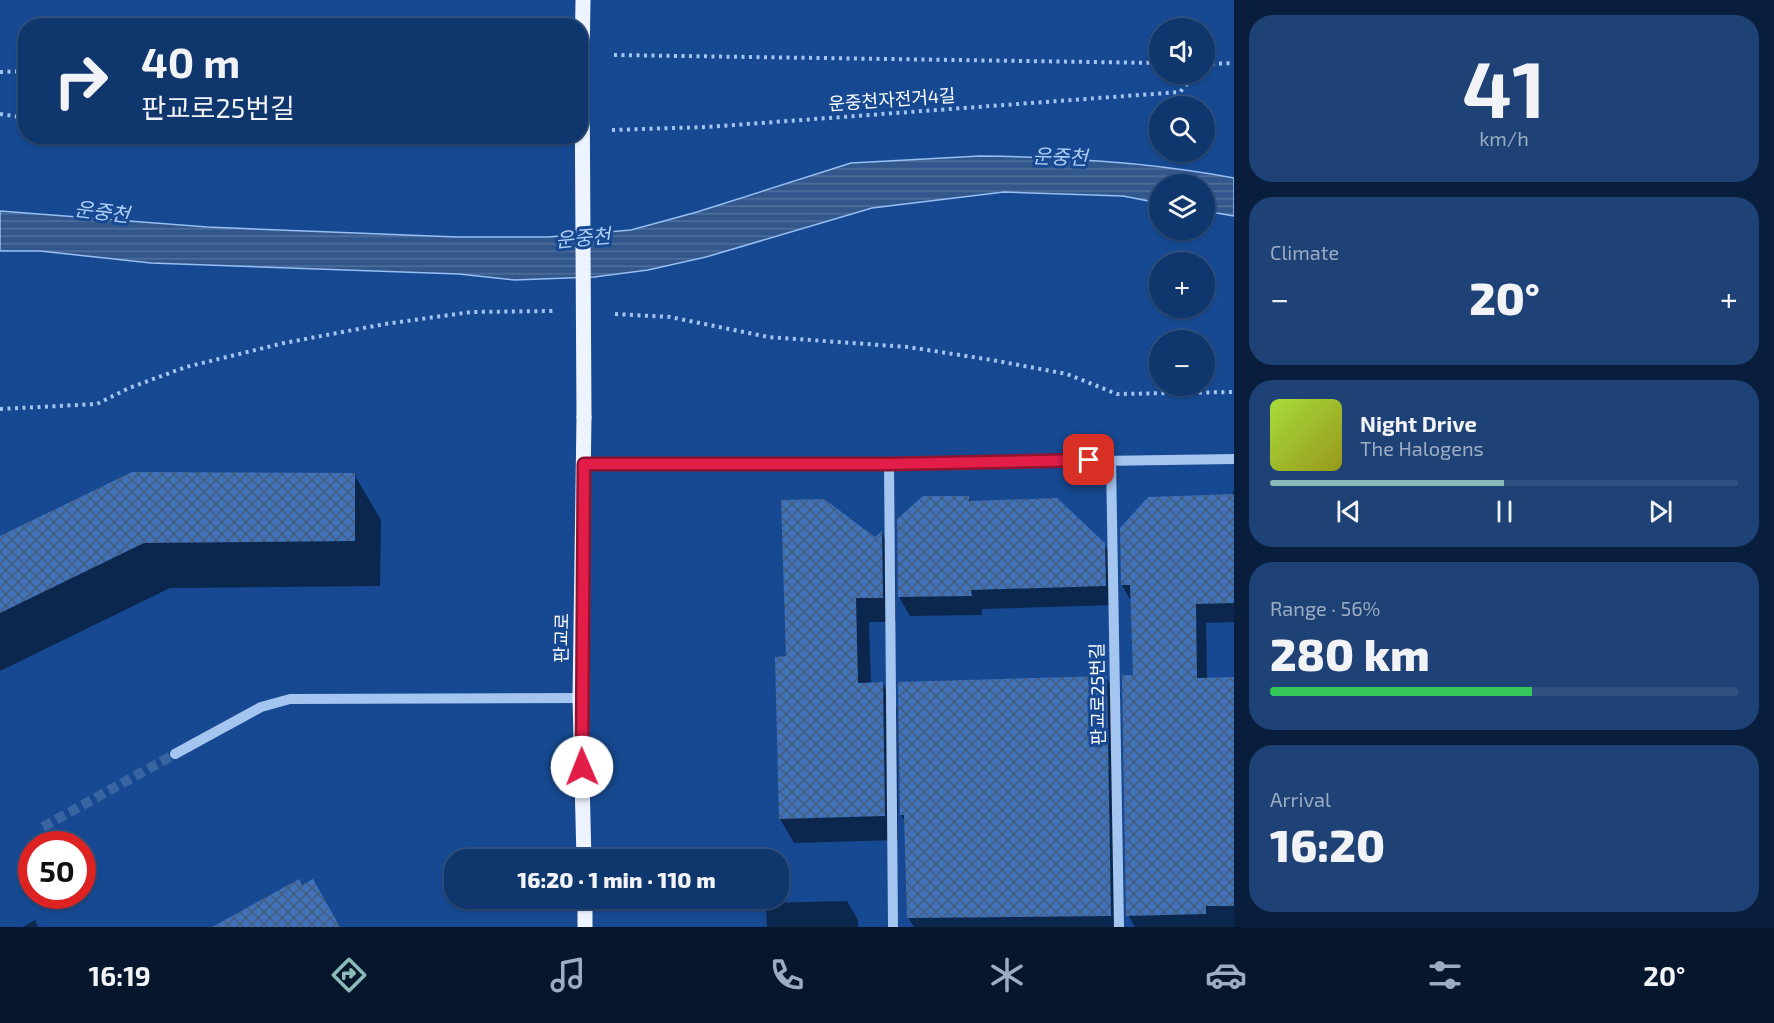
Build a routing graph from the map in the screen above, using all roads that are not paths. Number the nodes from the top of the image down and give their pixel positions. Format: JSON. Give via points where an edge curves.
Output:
{"nodes":[{"id":1,"x":583,"y":0,"type":"edge"},
{"id":2,"x":583,"y":18,"type":"edge"},
{"id":3,"x":583,"y":144,"type":"edge"},
{"id":4,"x":1234,"y":459,"type":"edge"},
{"id":5,"x":1111,"y":460,"type":"junction"},
{"id":6,"x":584,"y":464,"type":"junction"},
{"id":7,"x":889,"y":464,"type":"junction"},
{"id":8,"x":580,"y":698,"type":"junction"},
{"id":9,"x":175,"y":754,"type":"tunnel mouth"},
{"id":10,"x":584,"y":849,"type":"edge"},
{"id":11,"x":585,"y":909,"type":"edge"},
{"id":12,"x":585,"y":927,"type":"edge"},
{"id":13,"x":893,"y":927,"type":"edge"},
{"id":14,"x":1119,"y":927,"type":"edge"}],
"edges":[{"from":1,"to":2,"type":"main road","name":"판교로","bridge":true},
{"from":3,"to":6,"type":"main road","name":"판교로","bridge":true},
{"from":4,"to":5,"type":"lane"},
{"from":5,"to":7,"type":"lane"},
{"from":5,"to":14,"type":"lane","name":"판교로25번길"},
{"from":6,"to":7,"type":"lane"},
{"from":6,"to":8,"type":"main road","name":"판교로"},
{"from":7,"to":13,"type":"lane"},
{"from":8,"to":9,"type":"lane","via":[[290,699],[261,707]]},
{"from":8,"to":10,"type":"main road","name":"판교로"},
{"from":11,"to":12,"type":"main road"}]}
